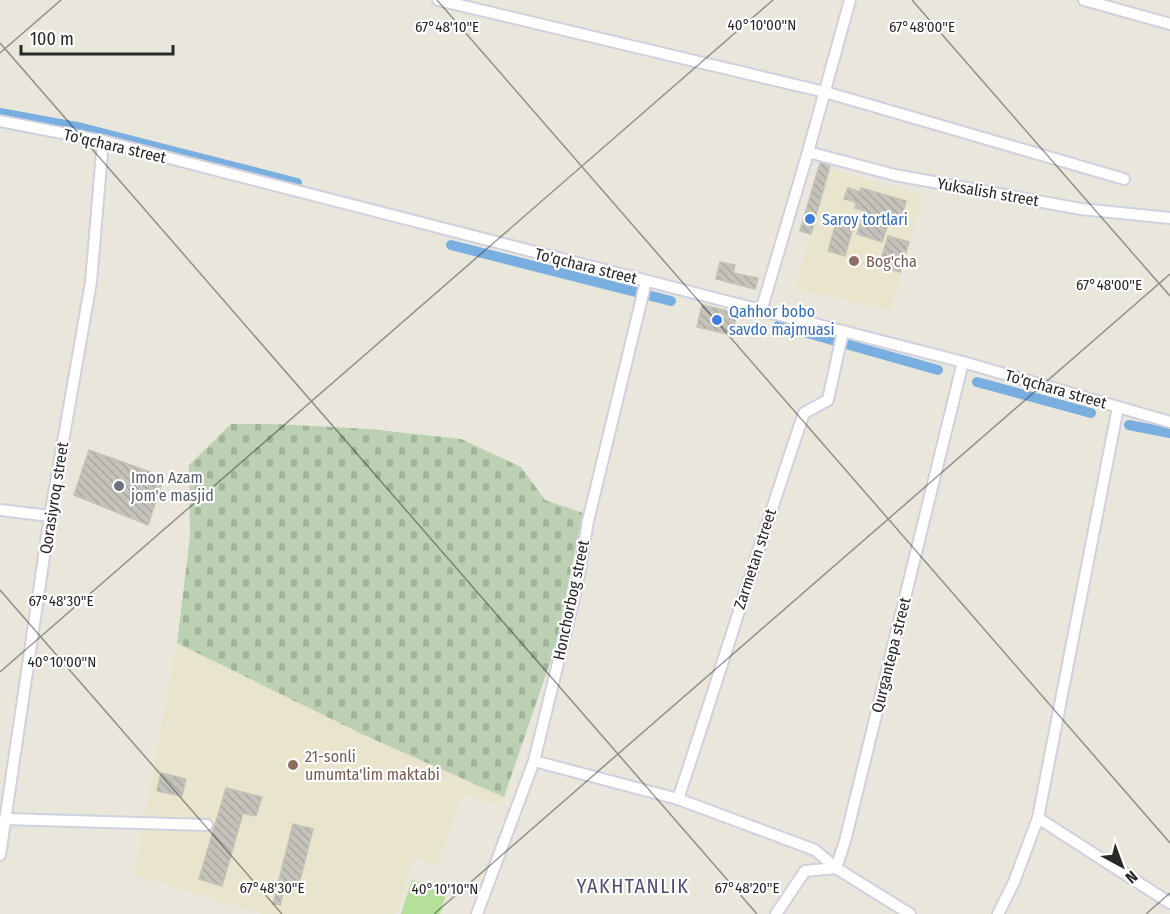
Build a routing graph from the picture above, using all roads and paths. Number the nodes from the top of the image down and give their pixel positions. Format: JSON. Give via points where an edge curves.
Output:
{"nodes":[{"id":1,"x":438,"y":0,"type":"edge"},
{"id":2,"x":850,"y":0,"type":"edge"},
{"id":3,"x":1084,"y":0,"type":"edge"},
{"id":4,"x":1170,"y":24,"type":"edge"},
{"id":5,"x":825,"y":92,"type":"junction"},
{"id":6,"x":0,"y":121,"type":"edge"},
{"id":7,"x":103,"y":141,"type":"junction"},
{"id":8,"x":808,"y":152,"type":"junction"},
{"id":9,"x":1124,"y":179,"type":"dead end"},
{"id":10,"x":1170,"y":218,"type":"edge"},
{"id":11,"x":646,"y":281,"type":"junction"},
{"id":12,"x":761,"y":310,"type":"junction"},
{"id":13,"x":843,"y":332,"type":"junction"},
{"id":14,"x":963,"y":362,"type":"junction"},
{"id":15,"x":1118,"y":407,"type":"junction"},
{"id":16,"x":1169,"y":421,"type":"edge"},
{"id":17,"x":0,"y":510,"type":"edge"},
{"id":18,"x":50,"y":516,"type":"junction"},
{"id":19,"x":534,"y":761,"type":"junction"},
{"id":20,"x":678,"y":799,"type":"junction"},
{"id":21,"x":5,"y":819,"type":"junction"},
{"id":22,"x":1038,"y":819,"type":"junction"},
{"id":23,"x":207,"y":825,"type":"dead end"},
{"id":24,"x":0,"y":855,"type":"edge"},
{"id":25,"x":836,"y":868,"type":"junction"},
{"id":26,"x":1170,"y":888,"type":"edge"},
{"id":27,"x":1168,"y":902,"type":"edge"},
{"id":28,"x":477,"y":914,"type":"edge"},
{"id":29,"x":777,"y":914,"type":"edge"},
{"id":30,"x":910,"y":914,"type":"edge"},
{"id":31,"x":998,"y":914,"type":"edge"}],
"edges":[{"from":1,"to":5,"type":"street"},
{"from":2,"to":5,"type":"street"},
{"from":3,"to":4,"type":"street"},
{"from":5,"to":8,"type":"street"},
{"from":5,"to":9,"type":"street"},
{"from":6,"to":7,"type":"street","name":"To'qchara street"},
{"from":7,"to":11,"type":"street","name":"To'qchara street"},
{"from":7,"to":18,"type":"street","name":"Qorasiyroq street","via":[[91,282]]},
{"from":8,"to":10,"type":"street","name":"Yuksalish street","via":[[895,175],[1057,205]]},
{"from":8,"to":12,"type":"street"},
{"from":11,"to":12,"type":"street","name":"To'qchara street"},
{"from":11,"to":19,"type":"street","name":"Honchorbog street"},
{"from":12,"to":13,"type":"street","name":"To'qchara street"},
{"from":13,"to":14,"type":"street","name":"To'qchara street"},
{"from":13,"to":20,"type":"street","name":"Zarmetan street","via":[[828,400],[804,413]]},
{"from":14,"to":15,"type":"street","name":"To'qchara street"},
{"from":14,"to":25,"type":"street","name":"Qurgantepa street"},
{"from":15,"to":16,"type":"street","name":"To'qchara street"},
{"from":15,"to":22,"type":"street"},
{"from":17,"to":18,"type":"street"},
{"from":18,"to":21,"type":"street","name":"Qorasiyroq street"},
{"from":19,"to":20,"type":"street"},
{"from":19,"to":28,"type":"street","name":"Honchorbog street"},
{"from":20,"to":25,"type":"street","via":[[815,850]]},
{"from":21,"to":23,"type":"street"},
{"from":21,"to":24,"type":"street","name":"Qorasiyroq street"},
{"from":22,"to":27,"type":"street"},
{"from":22,"to":31,"type":"street"},
{"from":25,"to":29,"type":"street","via":[[805,871]]},
{"from":25,"to":30,"type":"street"},
{"from":26,"to":27,"type":"street"}]}
